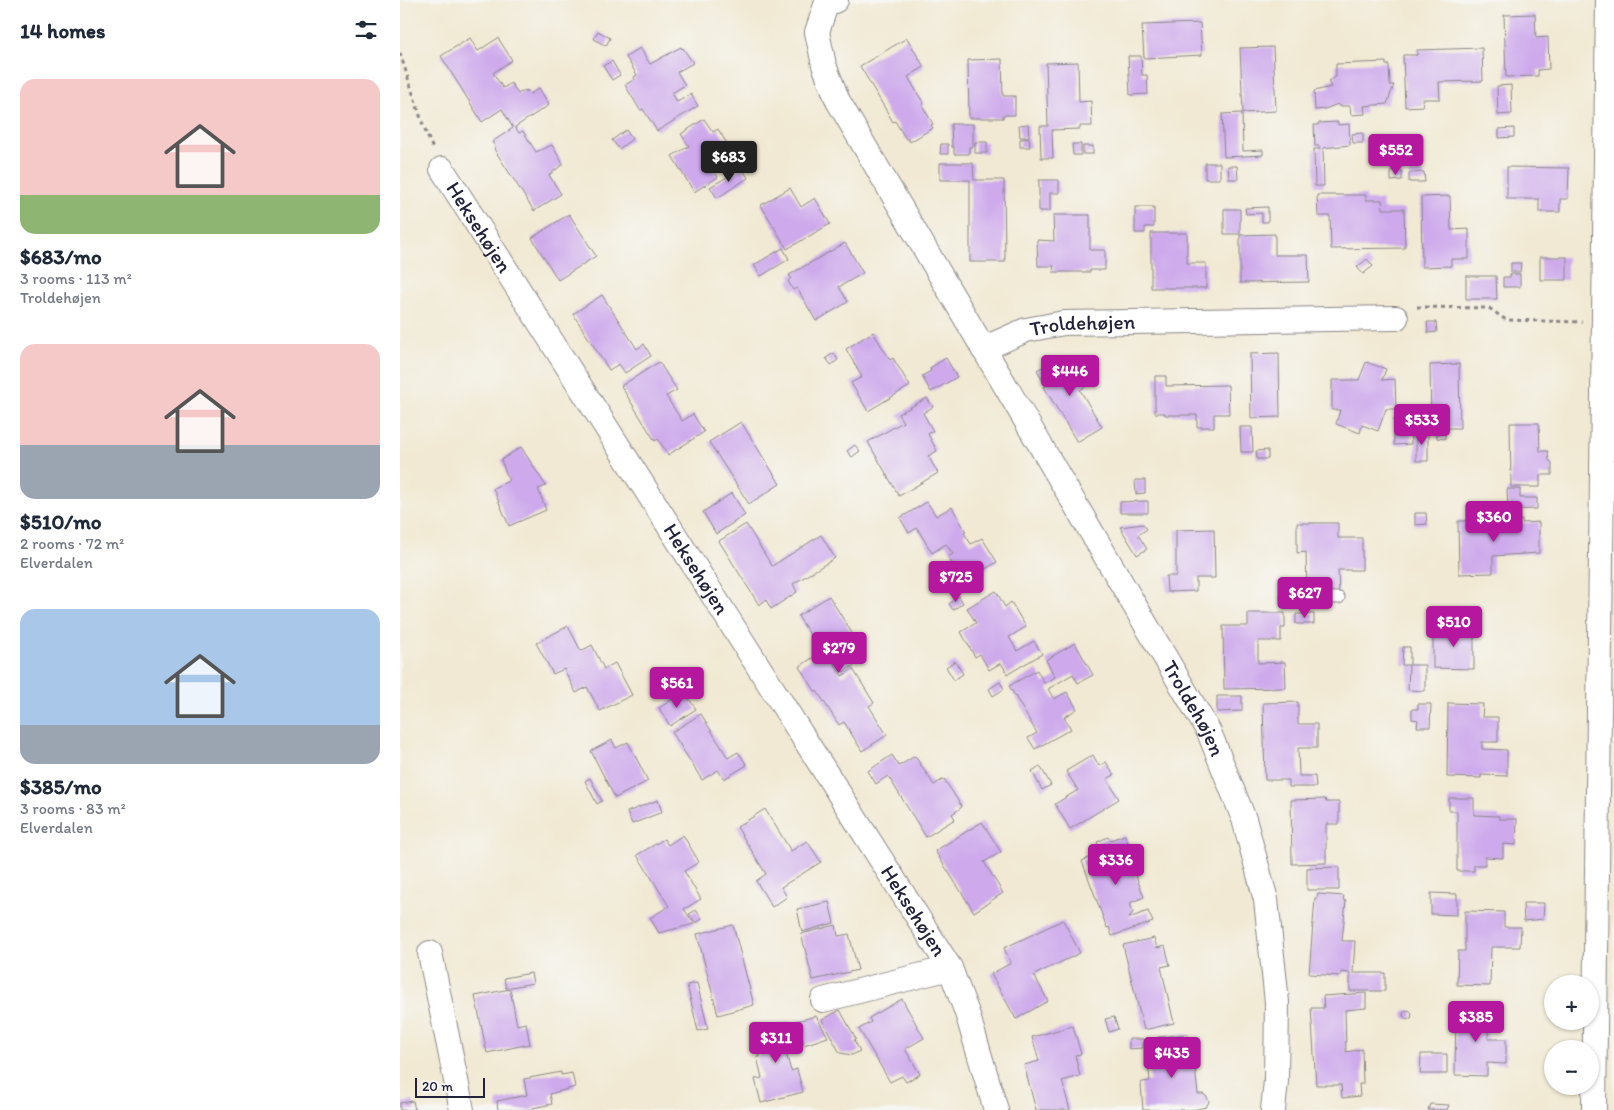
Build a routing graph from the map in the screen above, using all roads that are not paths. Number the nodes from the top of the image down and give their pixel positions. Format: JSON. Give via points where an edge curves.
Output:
{"nodes":[{"id":1,"x":836,"y":0,"type":"edge"},
{"id":2,"x":1608,"y":0,"type":"edge"},
{"id":3,"x":442,"y":169,"type":"road end"},
{"id":4,"x":1609,"y":315,"type":"edge"},
{"id":5,"x":1396,"y":318,"type":"road end"},
{"id":6,"x":984,"y":349,"type":"junction"},
{"id":7,"x":1286,"y":598,"type":"dead end"},
{"id":8,"x":1339,"y":598,"type":"dead end"},
{"id":9,"x":430,"y":953,"type":"dead end"},
{"id":10,"x":950,"y":968,"type":"junction"},
{"id":11,"x":823,"y":1000,"type":"dead end"},
{"id":12,"x":462,"y":1110,"type":"edge"},
{"id":13,"x":996,"y":1110,"type":"edge"},
{"id":14,"x":1273,"y":1110,"type":"edge"},
{"id":15,"x":1594,"y":1110,"type":"edge"}],
"edges":[{"from":1,"to":6,"type":"street","name":"Troldehøjen","via":[[826,5],[817,32],[824,65],[838,101]]},
{"from":2,"to":4,"type":"street"},
{"from":3,"to":10,"type":"street","name":"Heksehøjen"},
{"from":4,"to":15,"type":"street"},
{"from":5,"to":6,"type":"street","name":"Troldehøjen","via":[[1064,322],[1026,330]]},
{"from":6,"to":14,"type":"street","name":"Troldehøjen","via":[[1209,732],[1244,819],[1266,900],[1278,1002]]},
{"from":7,"to":8,"type":"lane"},
{"from":9,"to":12,"type":"street"},
{"from":10,"to":11,"type":"street","name":"Heksehøjen"},
{"from":10,"to":13,"type":"street","name":"Heksehøjen"}]}
